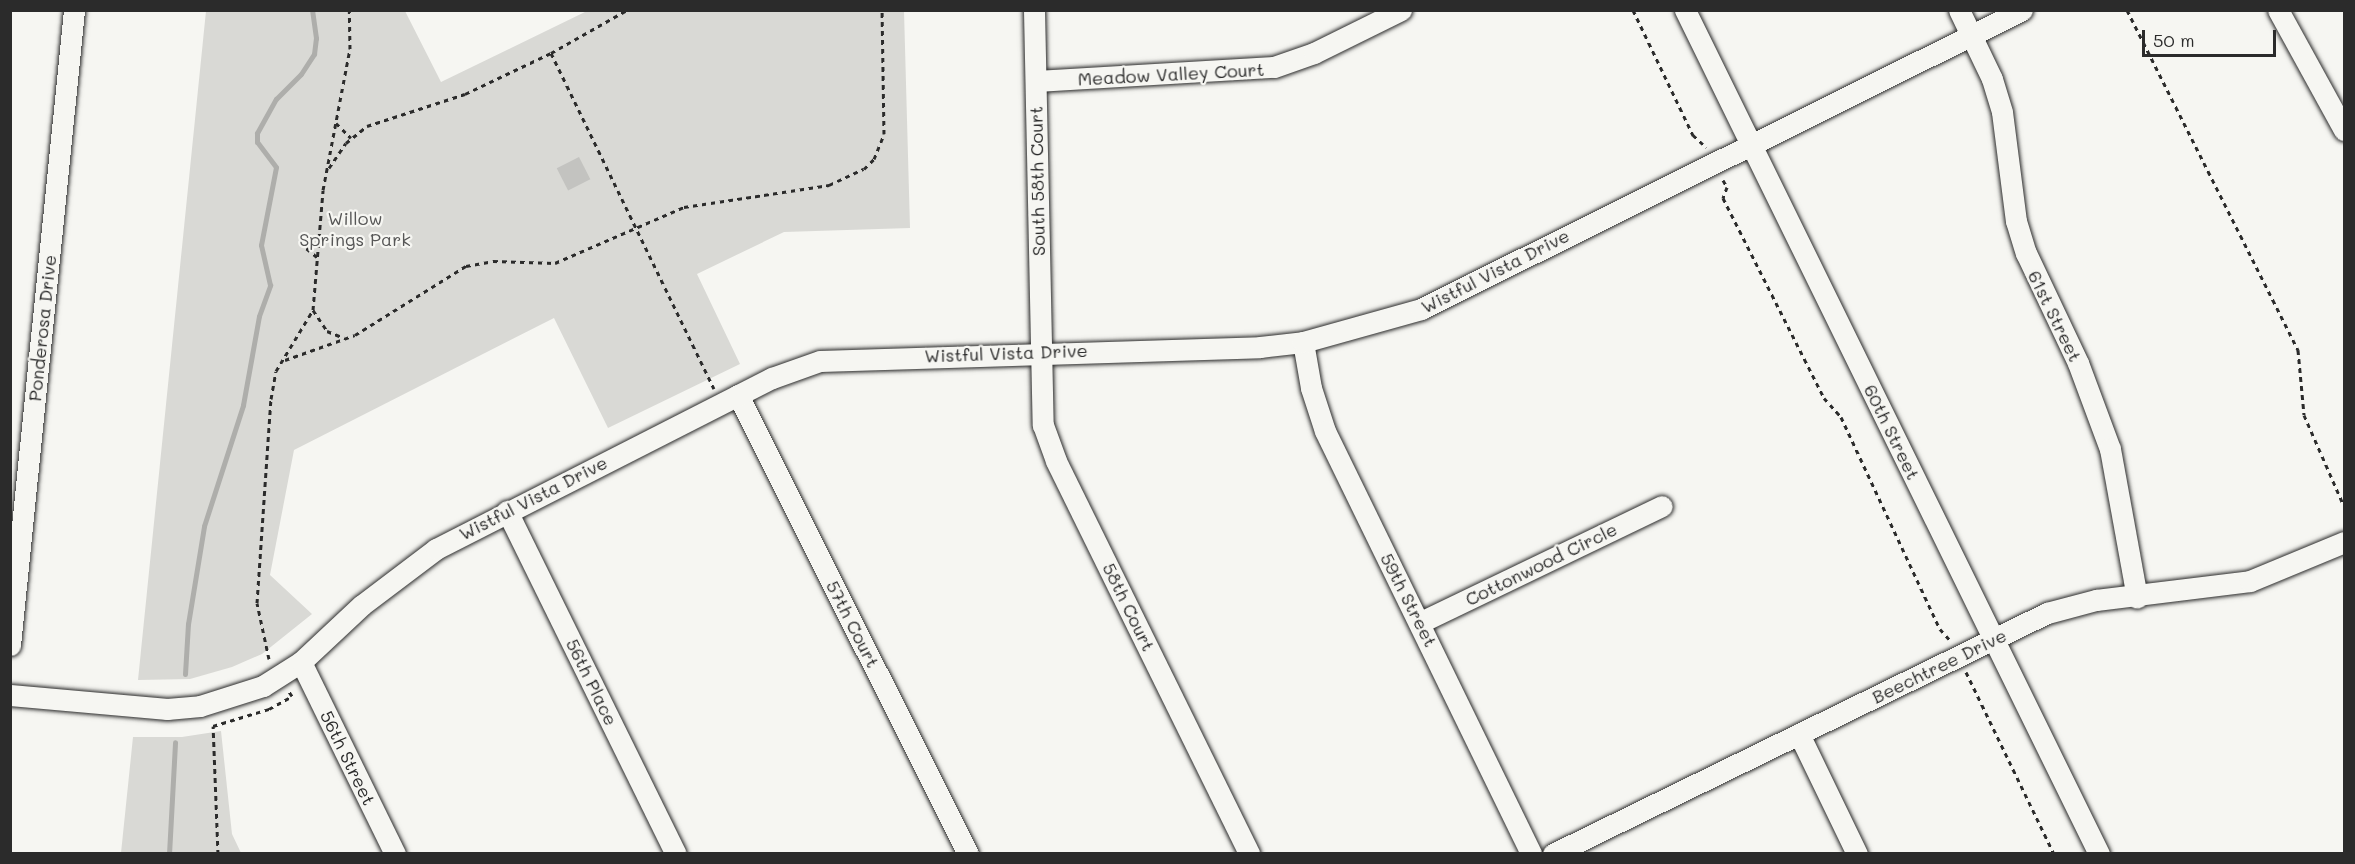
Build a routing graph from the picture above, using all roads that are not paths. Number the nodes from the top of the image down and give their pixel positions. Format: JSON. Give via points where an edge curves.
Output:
{"nodes":[{"id":1,"x":74,"y":10,"type":"edge"},
{"id":2,"x":1034,"y":10,"type":"edge"},
{"id":3,"x":1401,"y":10,"type":"edge"},
{"id":4,"x":1685,"y":10,"type":"edge"},
{"id":5,"x":1959,"y":10,"type":"edge"},
{"id":6,"x":2022,"y":10,"type":"edge"},
{"id":7,"x":2278,"y":10,"type":"edge"},
{"id":8,"x":1972,"y":35,"type":"junction"},
{"id":9,"x":1036,"y":81,"type":"junction"},
{"id":10,"x":2344,"y":129,"type":"edge"},
{"id":11,"x":1751,"y":144,"type":"junction"},
{"id":12,"x":1303,"y":342,"type":"junction"},
{"id":13,"x":1039,"y":352,"type":"junction"},
{"id":14,"x":730,"y":399,"type":"junction"},
{"id":15,"x":1662,"y":506,"type":"dead end"},
{"id":16,"x":507,"y":511,"type":"junction"},
{"id":17,"x":2344,"y":542,"type":"edge"},
{"id":18,"x":2137,"y":598,"type":"junction"},
{"id":19,"x":1421,"y":622,"type":"junction"},
{"id":20,"x":1993,"y":639,"type":"junction"},
{"id":21,"x":10,"y":645,"type":"edge"},
{"id":22,"x":301,"y":662,"type":"junction"},
{"id":23,"x":10,"y":695,"type":"edge"},
{"id":24,"x":1799,"y":734,"type":"junction"},
{"id":25,"x":395,"y":854,"type":"edge"},
{"id":26,"x":676,"y":854,"type":"edge"},
{"id":27,"x":968,"y":854,"type":"edge"},
{"id":28,"x":1250,"y":854,"type":"edge"},
{"id":29,"x":1531,"y":854,"type":"edge"},
{"id":30,"x":1553,"y":854,"type":"edge"},
{"id":31,"x":1857,"y":854,"type":"edge"},
{"id":32,"x":2099,"y":854,"type":"edge"}],
"edges":[{"from":1,"to":21,"type":"street","name":"Ponderosa Drive"},
{"from":2,"to":9,"type":"street","name":"South 58th Court"},
{"from":3,"to":9,"type":"street","name":"Meadow Valley Court","via":[[1314,53],[1274,67]]},
{"from":4,"to":11,"type":"street","name":"60th Street"},
{"from":5,"to":8,"type":"street","name":"61st Street"},
{"from":6,"to":8,"type":"street","name":"Wistful Vista Drive"},
{"from":7,"to":10,"type":"street"},
{"from":8,"to":11,"type":"street","name":"Wistful Vista Drive"},
{"from":8,"to":18,"type":"street","name":"61st Street","via":[[2002,112],[2016,221],[2026,253],[2078,363],[2110,449]]},
{"from":9,"to":13,"type":"street","name":"South 58th Court"},
{"from":11,"to":12,"type":"street","name":"Wistful Vista Drive","via":[[1421,309]]},
{"from":11,"to":20,"type":"street","name":"60th Street"},
{"from":12,"to":13,"type":"street","name":"Wistful Vista Drive","via":[[1212,349]]},
{"from":12,"to":19,"type":"street","name":"59th Street","via":[[1311,388],[1325,431]]},
{"from":13,"to":14,"type":"street","name":"Wistful Vista Drive","via":[[820,361],[792,369]]},
{"from":13,"to":28,"type":"street","name":"58th Court","via":[[1040,399],[1050,449]]},
{"from":14,"to":16,"type":"street","name":"Wistful Vista Drive"},
{"from":14,"to":27,"type":"street","name":"57th Court"},
{"from":15,"to":19,"type":"street","name":"Cottonwood Circle"},
{"from":16,"to":22,"type":"street","name":"Wistful Vista Drive","via":[[436,549],[397,576]]},
{"from":16,"to":26,"type":"street","name":"56th Place"},
{"from":17,"to":18,"type":"street","name":"Beechtree Drive","via":[[2250,581]]},
{"from":18,"to":20,"type":"street","name":"Beechtree Drive","via":[[2096,600],[2047,613]]},
{"from":19,"to":29,"type":"street","name":"59th Street"},
{"from":20,"to":24,"type":"street","name":"Beechtree Drive"},
{"from":20,"to":32,"type":"street","name":"60th Street"},
{"from":22,"to":23,"type":"street","name":"Wistful Vista Drive","via":[[263,686],[200,706],[136,708]]},
{"from":22,"to":25,"type":"street","name":"56th Street"},
{"from":24,"to":30,"type":"street","name":"Beechtree Drive"},
{"from":24,"to":31,"type":"street"}]}
